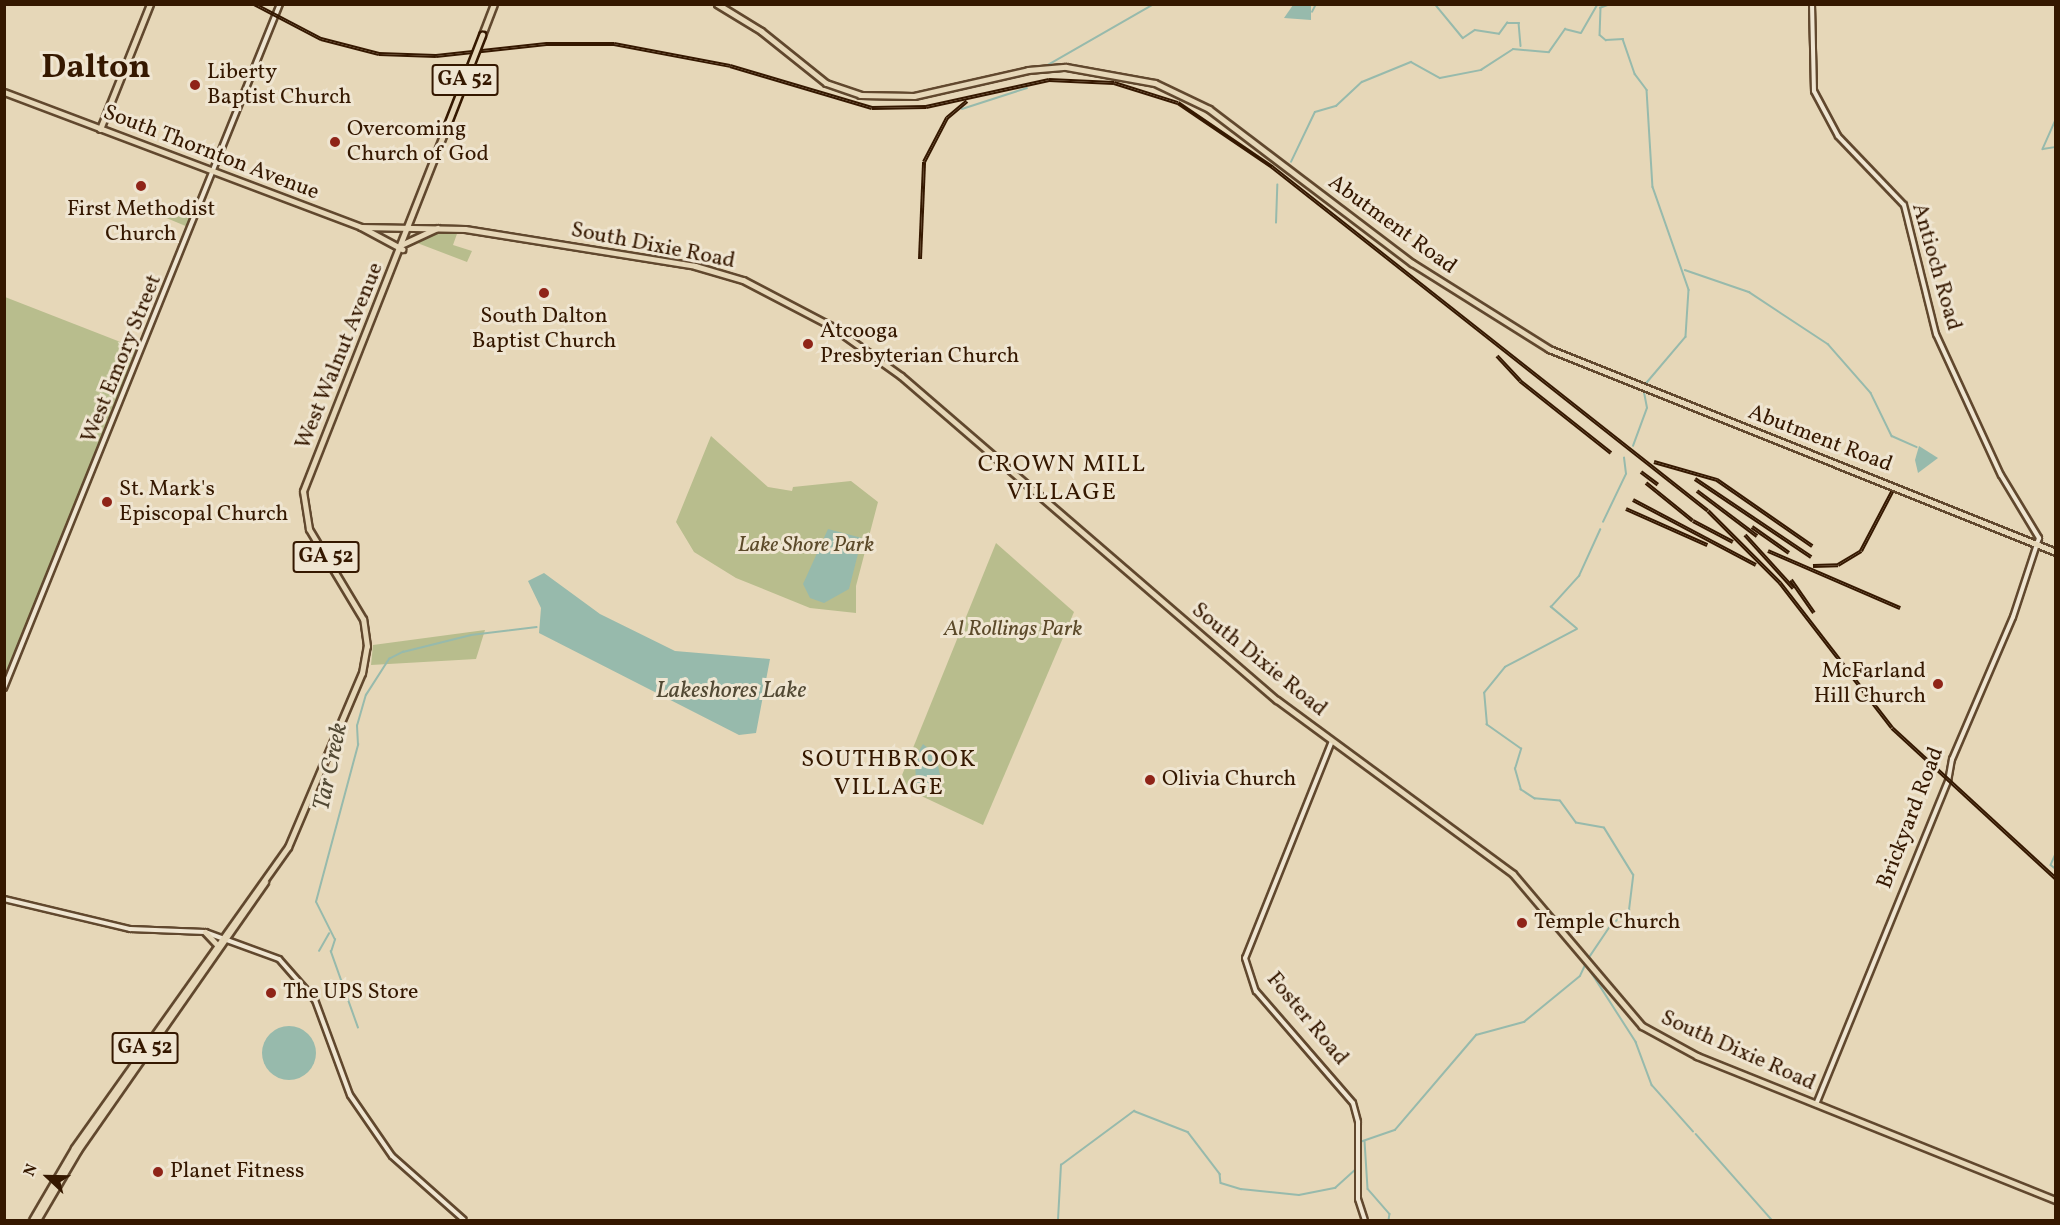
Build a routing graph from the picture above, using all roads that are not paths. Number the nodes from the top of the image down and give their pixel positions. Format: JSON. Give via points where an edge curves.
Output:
{"nodes":[{"id":1,"x":150,"y":4,"type":"edge"},
{"id":2,"x":280,"y":4,"type":"edge"},
{"id":3,"x":494,"y":4,"type":"edge"},
{"id":4,"x":717,"y":4,"type":"edge"},
{"id":5,"x":1812,"y":4,"type":"edge"},
{"id":6,"x":4,"y":92,"type":"edge"},
{"id":7,"x":100,"y":129,"type":"junction"},
{"id":8,"x":213,"y":172,"type":"junction"},
{"id":9,"x":360,"y":227,"type":"junction"},
{"id":10,"x":409,"y":227,"type":"junction"},
{"id":11,"x":440,"y":227,"type":"junction"},
{"id":12,"x":403,"y":246,"type":"junction"},
{"id":13,"x":2038,"y":545,"type":"junction"},
{"id":14,"x":2055,"y":552,"type":"edge"},
{"id":15,"x":4,"y":688,"type":"edge"},
{"id":16,"x":1332,"y":741,"type":"junction"},
{"id":17,"x":266,"y":881,"type":"junction"},
{"id":18,"x":4,"y":899,"type":"edge"},
{"id":19,"x":234,"y":930,"type":"junction"},
{"id":20,"x":205,"y":932,"type":"junction"},
{"id":21,"x":226,"y":938,"type":"junction"},
{"id":22,"x":238,"y":941,"type":"junction"},
{"id":23,"x":217,"y":946,"type":"junction"},
{"id":24,"x":1816,"y":1104,"type":"junction"},
{"id":25,"x":2055,"y":1200,"type":"edge"},
{"id":26,"x":32,"y":1221,"type":"edge"},
{"id":27,"x":37,"y":1221,"type":"edge"},
{"id":28,"x":464,"y":1221,"type":"edge"},
{"id":29,"x":1365,"y":1221,"type":"edge"}],
"edges":[{"from":1,"to":7,"type":"main road"},
{"from":2,"to":8,"type":"street","name":"West Emory Street"},
{"from":3,"to":10,"type":"main road","name":"West Walnut Avenue","number":"GA 52","bridge":true},
{"from":4,"to":13,"type":"main road","name":"Abutment Road","via":[[761,31],[826,83],[860,95],[914,96],[1028,70],[1066,67],[1155,83],[1209,109],[1412,263],[1549,349]]},
{"from":5,"to":13,"type":"street","name":"Antioch Road","via":[[1814,91],[1838,136],[1904,205],[1936,334],[2005,483],[2037,531]]},
{"from":6,"to":7,"type":"main road","name":"South Thornton Avenue"},
{"from":7,"to":8,"type":"main road","name":"South Thornton Avenue"},
{"from":8,"to":9,"type":"main road","name":"South Thornton Avenue"},
{"from":8,"to":15,"type":"street","name":"West Emory Street"},
{"from":9,"to":10,"type":"main road","name":"South Thornton Avenue"},
{"from":9,"to":12,"type":"main road"},
{"from":10,"to":11,"type":"main road","name":"South Dixie Road"},
{"from":10,"to":12,"type":"main road","name":"West Walnut Avenue","number":"GA 52"},
{"from":11,"to":12,"type":"main road"},
{"from":11,"to":16,"type":"main road","name":"South Dixie Road","via":[[720,271],[841,332]]},
{"from":12,"to":17,"type":"main road","name":"West Walnut Avenue","number":"GA 52","via":[[303,499],[312,536],[362,615],[366,660],[305,814]]},
{"from":13,"to":14,"type":"main road","name":"Abutment Road"},
{"from":13,"to":24,"type":"street","name":"Brickyard Road"},
{"from":16,"to":24,"type":"main road","name":"South Dixie Road","via":[[1503,865],[1629,1013],[1657,1036]]},
{"from":16,"to":29,"type":"street","name":"Foster Road","via":[[1245,958],[1256,991],[1353,1103],[1358,1122],[1358,1199]]},
{"from":17,"to":19,"type":"main road","name":"West Walnut Avenue","number":"GA 52"},
{"from":17,"to":21,"type":"main road","name":"West Walnut Avenue","number":"GA 52"},
{"from":18,"to":20,"type":"street","via":[[130,929]]},
{"from":19,"to":21,"type":"main road","name":"West Walnut Avenue","number":"GA 52"},
{"from":19,"to":22,"type":"main road"},
{"from":20,"to":21,"type":"street"},
{"from":20,"to":23,"type":"main road"},
{"from":21,"to":22,"type":"street"},
{"from":21,"to":23,"type":"main road","name":"West Walnut Avenue","number":"GA 52"},
{"from":21,"to":27,"type":"main road","name":"West Walnut Avenue","number":"GA 52","via":[[77,1151]]},
{"from":22,"to":28,"type":"street","via":[[279,959],[307,986],[355,1102],[393,1156]]},
{"from":23,"to":26,"type":"main road","name":"West Walnut Avenue","number":"GA 52","via":[[74,1148]]},
{"from":24,"to":25,"type":"main road","name":"South Dixie Road"}]}
